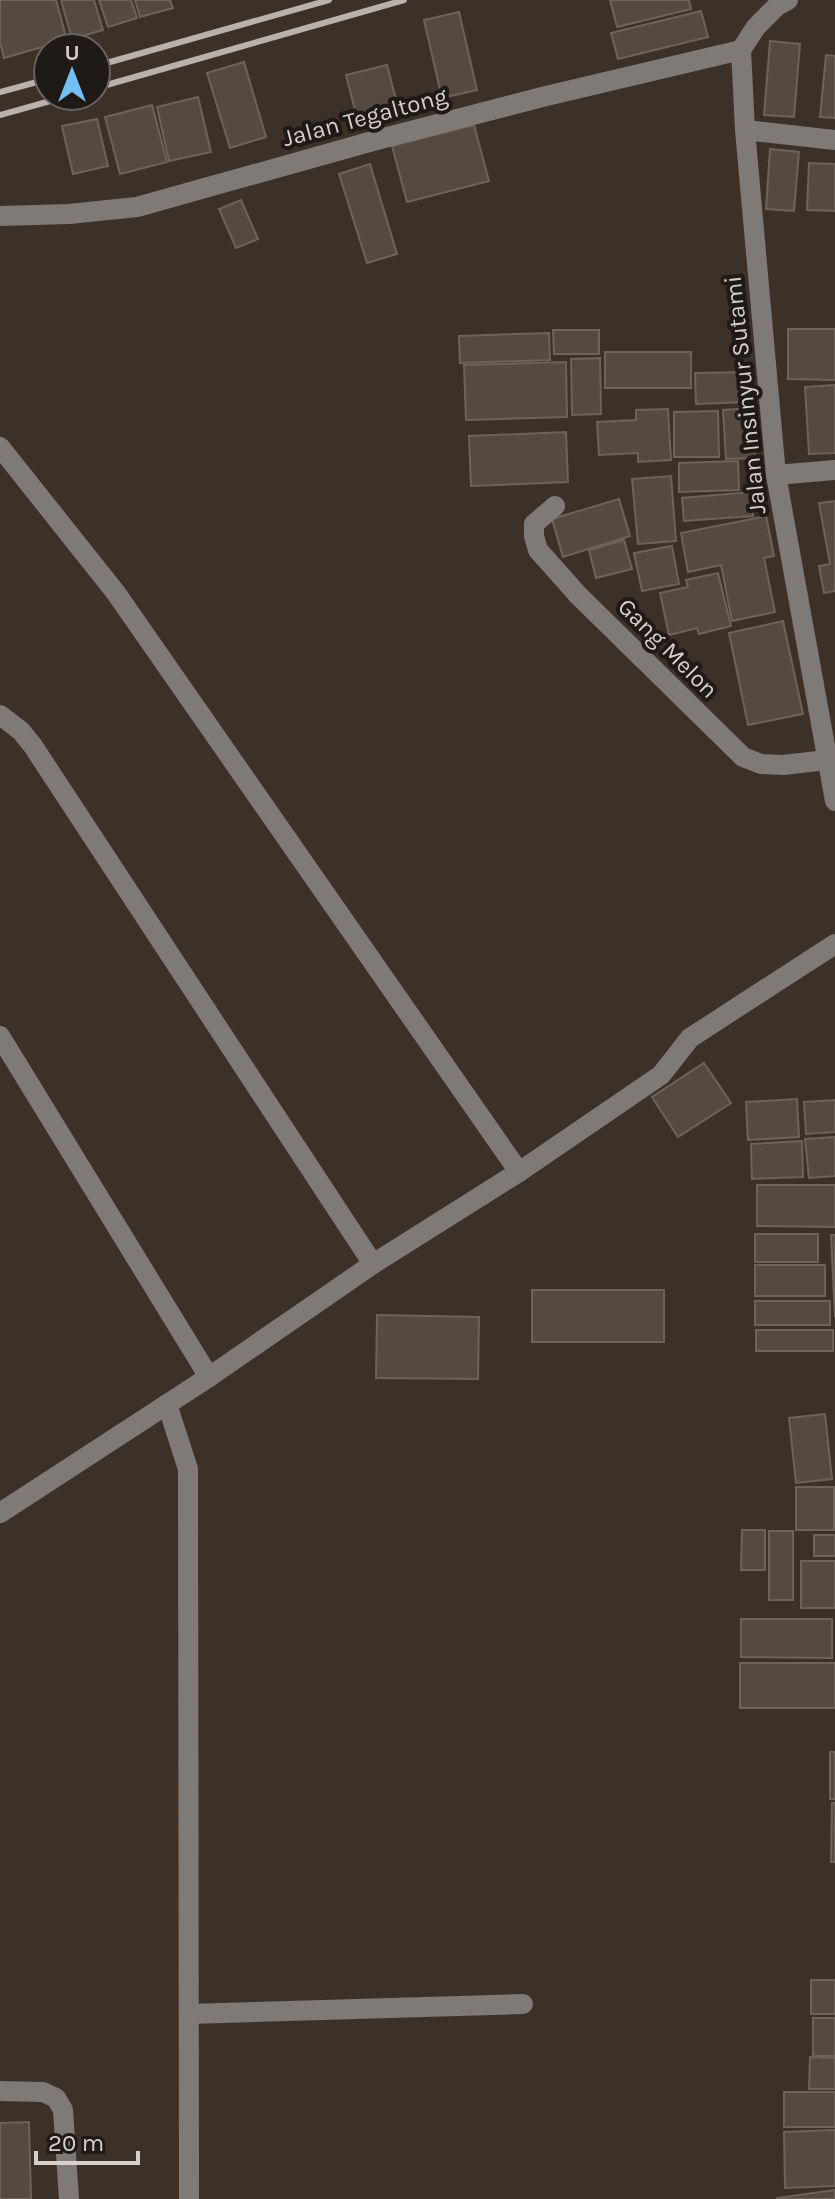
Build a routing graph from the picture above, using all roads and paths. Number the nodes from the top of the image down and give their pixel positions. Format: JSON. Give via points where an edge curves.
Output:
{"nodes":[{"id":1,"x":788,"y":0,"type":"edge"},
{"id":2,"x":741,"y":50,"type":"junction"},
{"id":3,"x":745,"y":130,"type":"junction"},
{"id":4,"x":835,"y":140,"type":"edge"},
{"id":5,"x":0,"y":216,"type":"edge"},
{"id":6,"x":0,"y":447,"type":"edge"},
{"id":7,"x":835,"y":470,"type":"edge"},
{"id":8,"x":776,"y":475,"type":"junction"},
{"id":9,"x":555,"y":506,"type":"dead end"},
{"id":10,"x":0,"y":715,"type":"edge"},
{"id":11,"x":827,"y":760,"type":"junction"},
{"id":12,"x":835,"y":801,"type":"edge"},
{"id":13,"x":835,"y":944,"type":"edge"},
{"id":14,"x":0,"y":1036,"type":"edge"},
{"id":15,"x":519,"y":1172,"type":"junction"},
{"id":16,"x":373,"y":1264,"type":"junction"},
{"id":17,"x":209,"y":1377,"type":"junction"},
{"id":18,"x":167,"y":1404,"type":"junction"},
{"id":19,"x":0,"y":1513,"type":"edge"},
{"id":20,"x":523,"y":2004,"type":"dead end"},
{"id":21,"x":189,"y":2014,"type":"junction"},
{"id":22,"x":0,"y":2091,"type":"edge"},
{"id":23,"x":69,"y":2199,"type":"edge"},
{"id":24,"x":189,"y":2199,"type":"edge"}],
"edges":[{"from":1,"to":2,"type":"street","via":[[756,27]]},
{"from":2,"to":3,"type":"street","name":"Jalan Insinyur Sutami"},
{"from":2,"to":5,"type":"street","name":"Jalan Tegaltong","via":[[542,97],[137,207]]},
{"from":3,"to":4,"type":"street"},
{"from":3,"to":8,"type":"street","name":"Jalan Insinyur Sutami"},
{"from":6,"to":15,"type":"street","via":[[116,593]]},
{"from":7,"to":8,"type":"street"},
{"from":8,"to":11,"type":"street","name":"Jalan Insinyur Sutami"},
{"from":9,"to":11,"type":"street","name":"Gang Melon","via":[[534,524],[538,550],[718,734],[743,757],[761,764]]},
{"from":10,"to":16,"type":"street","via":[[33,746]]},
{"from":11,"to":12,"type":"street","name":"Jalan Insinyur Sutami"},
{"from":13,"to":15,"type":"street","via":[[690,1038],[661,1075]]},
{"from":14,"to":17,"type":"street"},
{"from":15,"to":16,"type":"street"},
{"from":16,"to":17,"type":"street"},
{"from":17,"to":18,"type":"street"},
{"from":18,"to":19,"type":"street"},
{"from":18,"to":21,"type":"street","via":[[188,1469]]},
{"from":20,"to":21,"type":"street"},
{"from":21,"to":24,"type":"street"},
{"from":22,"to":23,"type":"street","via":[[43,2092],[56,2098],[63,2110]]}]}
